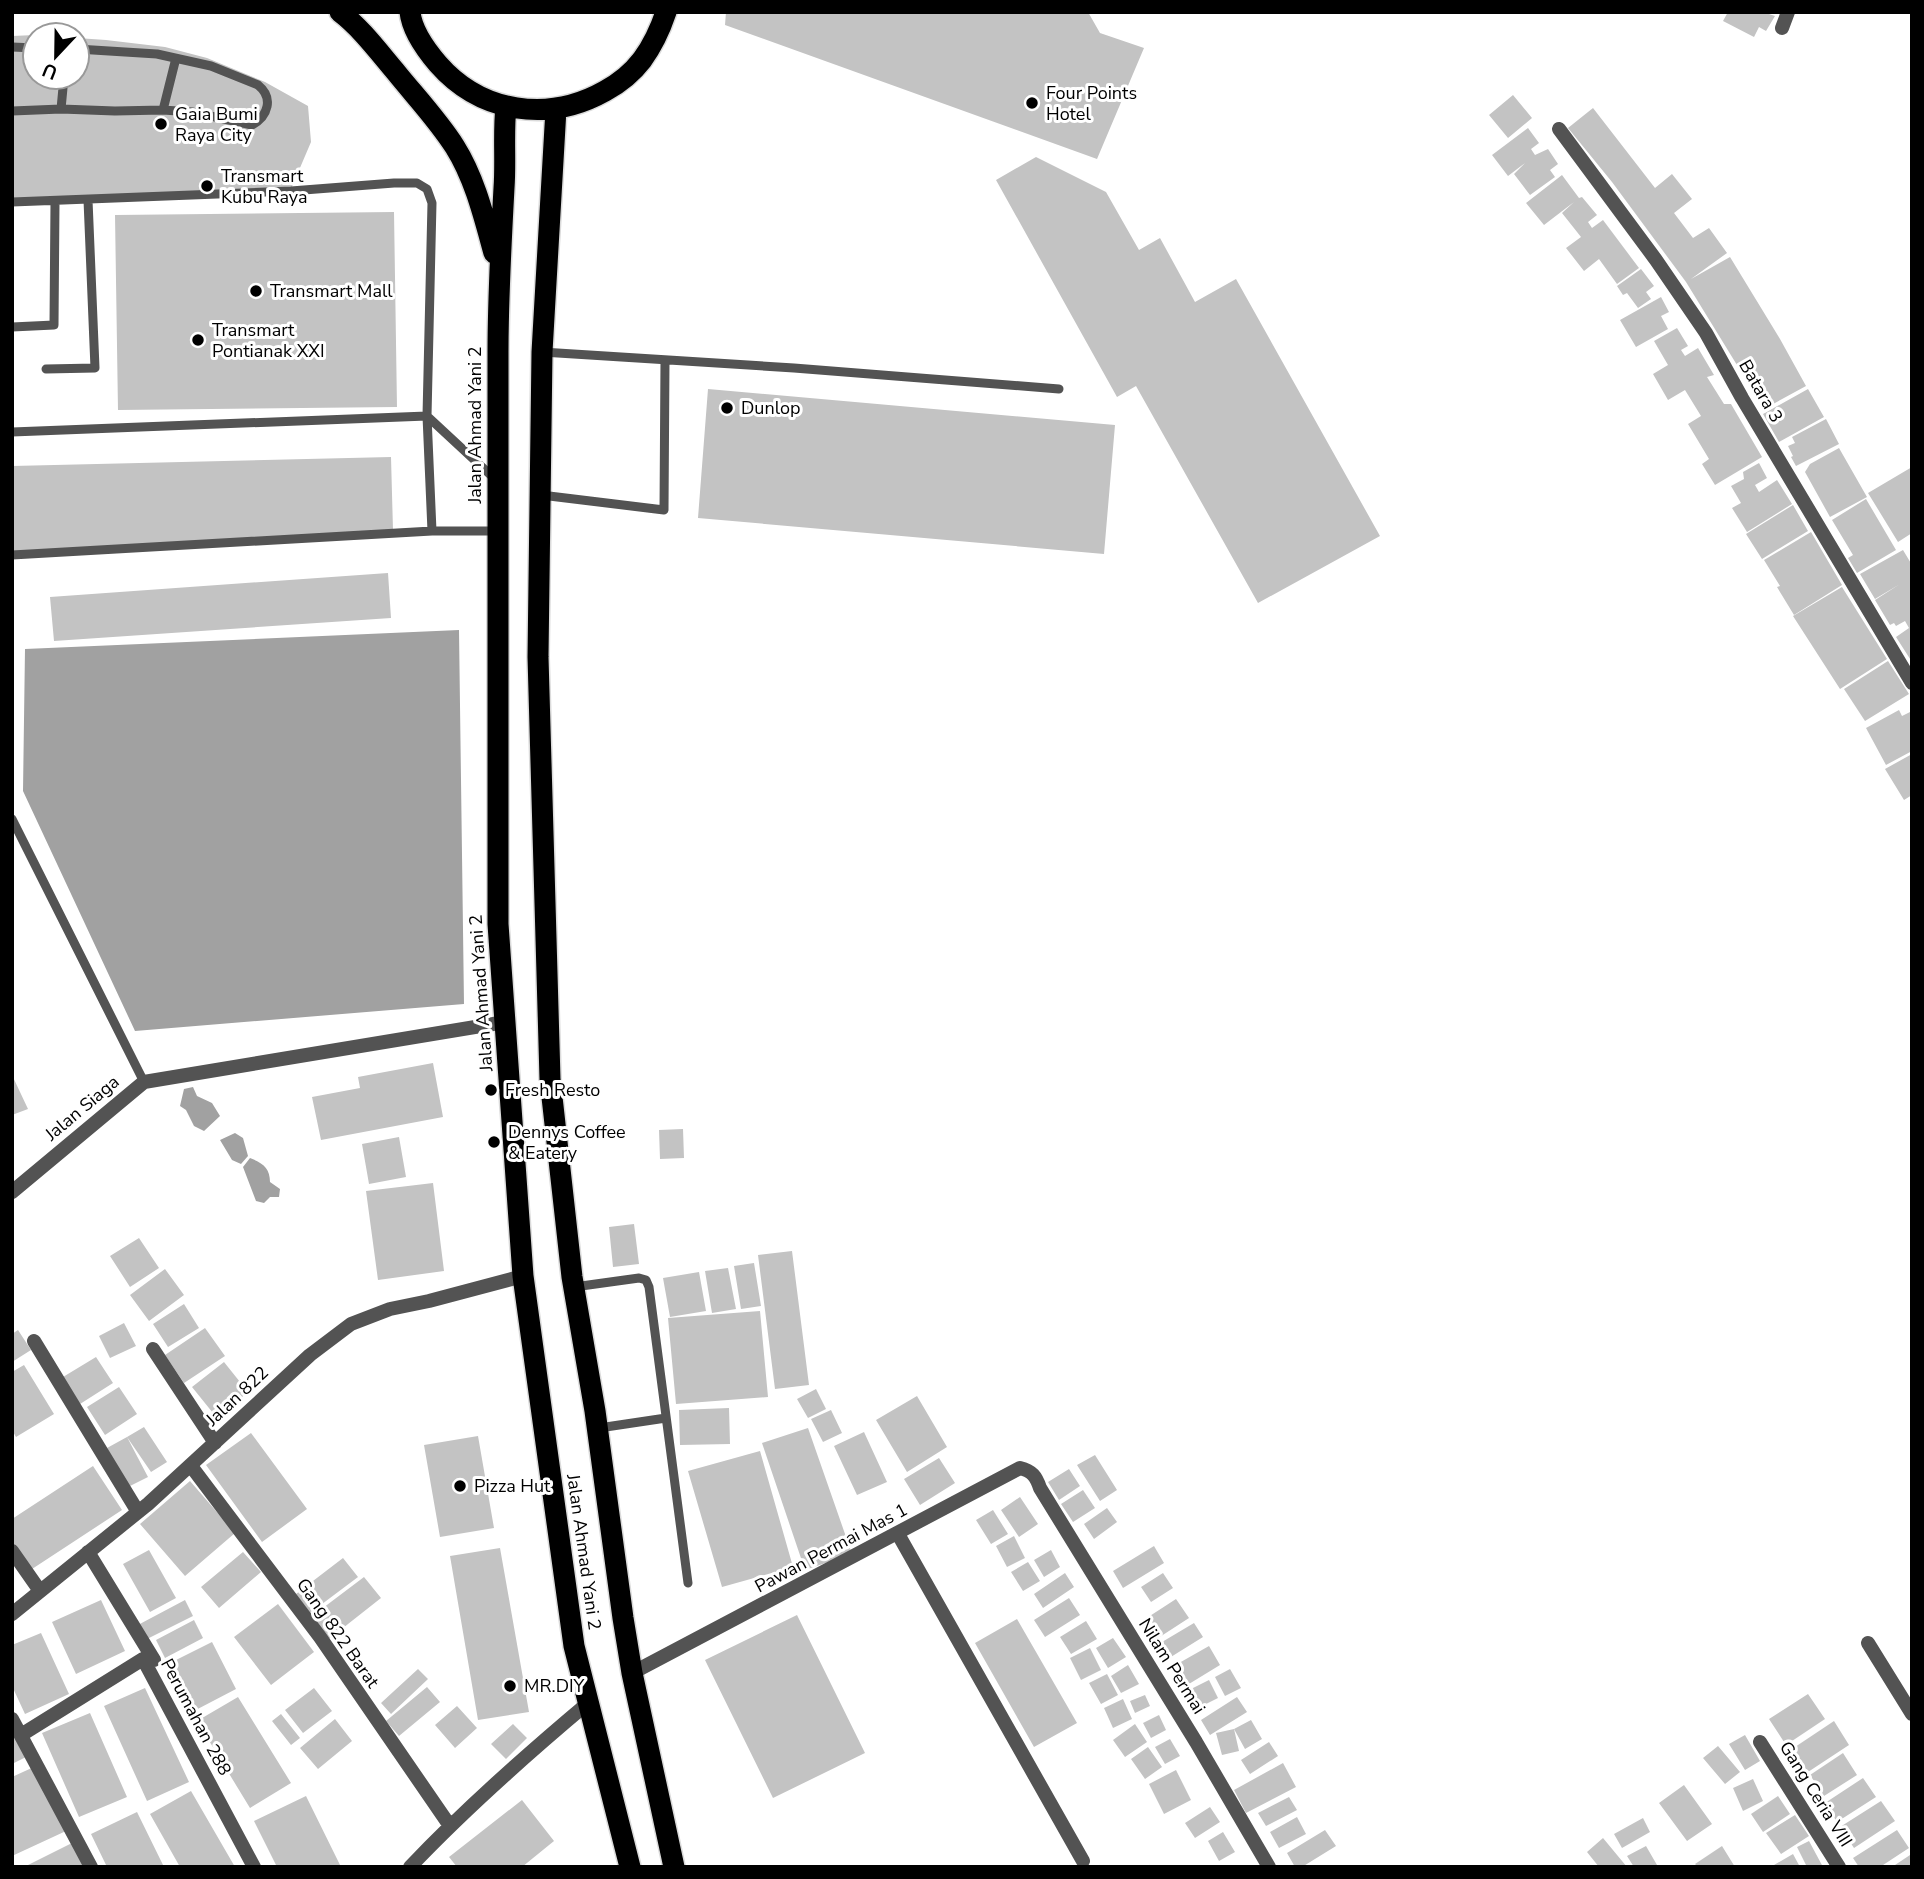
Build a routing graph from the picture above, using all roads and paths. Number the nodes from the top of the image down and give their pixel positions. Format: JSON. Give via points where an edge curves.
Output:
{"nodes":[{"id":1,"x":340,"y":12,"type":"edge"},
{"id":2,"x":410,"y":12,"type":"edge"},
{"id":3,"x":666,"y":12,"type":"edge"},
{"id":4,"x":1788,"y":12,"type":"edge"},
{"id":5,"x":1782,"y":27,"type":"dead end"},
{"id":6,"x":91,"y":50,"type":"edge"},
{"id":7,"x":176,"y":58,"type":"junction"},
{"id":8,"x":63,"y":91,"type":"edge"},
{"id":9,"x":506,"y":106,"type":"junction"},
{"id":10,"x":61,"y":109,"type":"junction"},
{"id":11,"x":556,"y":109,"type":"junction"},
{"id":12,"x":163,"y":110,"type":"junction"},
{"id":13,"x":12,"y":111,"type":"edge"},
{"id":14,"x":1559,"y":128,"type":"dead end"},
{"id":15,"x":88,"y":200,"type":"junction"},
{"id":16,"x":12,"y":202,"type":"edge"},
{"id":17,"x":55,"y":202,"type":"junction"},
{"id":18,"x":499,"y":268,"type":"junction"},
{"id":19,"x":12,"y":327,"type":"edge"},
{"id":20,"x":542,"y":352,"type":"junction"},
{"id":21,"x":665,"y":360,"type":"junction"},
{"id":22,"x":46,"y":369,"type":"dead end"},
{"id":23,"x":1059,"y":389,"type":"dead end"},
{"id":24,"x":427,"y":416,"type":"junction"},
{"id":25,"x":12,"y":432,"type":"edge"},
{"id":26,"x":497,"y":481,"type":"junction"},
{"id":27,"x":540,"y":495,"type":"junction"},
{"id":28,"x":432,"y":531,"type":"junction"},
{"id":29,"x":497,"y":531,"type":"junction"},
{"id":30,"x":12,"y":555,"type":"edge"},
{"id":31,"x":1912,"y":684,"type":"edge"},
{"id":32,"x":12,"y":820,"type":"edge"},
{"id":33,"x":505,"y":1022,"type":"junction"},
{"id":34,"x":144,"y":1082,"type":"junction"},
{"id":35,"x":12,"y":1192,"type":"edge"},
{"id":36,"x":523,"y":1276,"type":"junction"},
{"id":37,"x":573,"y":1287,"type":"junction"},
{"id":38,"x":34,"y":1341,"type":"dead end"},
{"id":39,"x":153,"y":1349,"type":"dead end"},
{"id":40,"x":666,"y":1418,"type":"junction"},
{"id":41,"x":597,"y":1428,"type":"junction"},
{"id":42,"x":215,"y":1443,"type":"junction"},
{"id":43,"x":191,"y":1466,"type":"junction"},
{"id":44,"x":1040,"y":1488,"type":"joint"},
{"id":45,"x":138,"y":1512,"type":"junction"},
{"id":46,"x":898,"y":1534,"type":"junction"},
{"id":47,"x":12,"y":1551,"type":"edge"},
{"id":48,"x":88,"y":1552,"type":"junction"},
{"id":49,"x":688,"y":1583,"type":"dead end"},
{"id":50,"x":40,"y":1591,"type":"junction"},
{"id":51,"x":12,"y":1614,"type":"edge"},
{"id":52,"x":1868,"y":1643,"type":"dead end"},
{"id":53,"x":155,"y":1660,"type":"dead end"},
{"id":54,"x":632,"y":1673,"type":"junction"},
{"id":55,"x":588,"y":1703,"type":"junction"},
{"id":56,"x":1912,"y":1714,"type":"edge"},
{"id":57,"x":12,"y":1719,"type":"edge"},
{"id":58,"x":21,"y":1735,"type":"junction"},
{"id":59,"x":1760,"y":1742,"type":"dead end"},
{"id":60,"x":450,"y":1826,"type":"junction"},
{"id":61,"x":1083,"y":1861,"type":"dead end"},
{"id":62,"x":91,"y":1867,"type":"edge"},
{"id":63,"x":254,"y":1867,"type":"edge"},
{"id":64,"x":410,"y":1867,"type":"edge"},
{"id":65,"x":630,"y":1867,"type":"edge"},
{"id":66,"x":674,"y":1867,"type":"edge"},
{"id":67,"x":1269,"y":1867,"type":"edge"},
{"id":68,"x":1839,"y":1867,"type":"edge"}],
"edges":[{"from":1,"to":18,"type":"highway","via":[[381,54],[456,149],[481,205]]},
{"from":2,"to":9,"type":"highway","via":[[426,50],[449,77]]},
{"from":3,"to":11,"type":"highway","via":[[659,34],[641,62],[617,84],[588,100]]},
{"from":4,"to":5,"type":"street"},
{"from":6,"to":7,"type":"lane"},
{"from":7,"to":12,"type":"lane"},
{"from":7,"to":12,"type":"lane","via":[[258,85],[268,97],[267,110],[252,125]]},
{"from":8,"to":10,"type":"lane"},
{"from":9,"to":11,"type":"highway"},
{"from":9,"to":18,"type":"highway","name":"Jalan Ahmad Yani 2"},
{"from":10,"to":12,"type":"lane"},
{"from":10,"to":13,"type":"lane"},
{"from":11,"to":20,"type":"highway","name":"Jalan Ahmad Yani 2"},
{"from":14,"to":31,"type":"street","name":"Batara 3","via":[[1706,333]]},
{"from":15,"to":17,"type":"lane"},
{"from":15,"to":22,"type":"lane","via":[[95,368]]},
{"from":15,"to":24,"type":"lane","via":[[394,183],[417,183],[427,189],[432,204]]},
{"from":16,"to":17,"type":"lane"},
{"from":17,"to":19,"type":"lane","via":[[54,325]]},
{"from":18,"to":26,"type":"highway","name":"Jalan Ahmad Yani 2"},
{"from":20,"to":21,"type":"lane"},
{"from":20,"to":27,"type":"highway","name":"Jalan Ahmad Yani 2"},
{"from":21,"to":23,"type":"lane"},
{"from":21,"to":27,"type":"lane","via":[[664,510]]},
{"from":24,"to":25,"type":"lane"},
{"from":24,"to":26,"type":"lane"},
{"from":24,"to":28,"type":"lane"},
{"from":26,"to":29,"type":"highway","name":"Jalan Ahmad Yani 2"},
{"from":27,"to":37,"type":"highway","name":"Jalan Ahmad Yani 2","via":[[538,657],[550,1079]]},
{"from":28,"to":29,"type":"lane"},
{"from":28,"to":30,"type":"lane"},
{"from":29,"to":33,"type":"highway","name":"Jalan Ahmad Yani 2","via":[[498,924]]},
{"from":32,"to":34,"type":"lane"},
{"from":33,"to":34,"type":"street"},
{"from":33,"to":36,"type":"highway","name":"Jalan Ahmad Yani 2"},
{"from":34,"to":35,"type":"street","name":"Jalan Siaga"},
{"from":36,"to":42,"type":"street","name":"Jalan 822","via":[[390,1309],[351,1324],[310,1355]]},
{"from":36,"to":55,"type":"highway","name":"Jalan Ahmad Yani 2","via":[[574,1646]]},
{"from":37,"to":40,"type":"lane","via":[[646,1280]]},
{"from":37,"to":41,"type":"highway","name":"Jalan Ahmad Yani 2"},
{"from":38,"to":45,"type":"street"},
{"from":39,"to":42,"type":"street"},
{"from":40,"to":41,"type":"lane"},
{"from":40,"to":49,"type":"lane"},
{"from":41,"to":54,"type":"highway","name":"Jalan Ahmad Yani 2"},
{"from":42,"to":43,"type":"street","name":"Jalan 822"},
{"from":43,"to":45,"type":"street","name":"Jalan 822"},
{"from":43,"to":60,"type":"street","name":"Gang 822 Barat","via":[[320,1637]]},
{"from":44,"to":46,"type":"street","name":"Pawan Permai Mas 1","via":[[1035,1476],[1020,1468]]},
{"from":44,"to":67,"type":"street","name":"Nilam Permai"},
{"from":45,"to":48,"type":"street","name":"Jalan 822"},
{"from":46,"to":54,"type":"street","name":"Pawan Permai Mas 1"},
{"from":46,"to":61,"type":"street"},
{"from":47,"to":50,"type":"street"},
{"from":48,"to":50,"type":"street","name":"Jalan 822"},
{"from":48,"to":53,"type":"street"},
{"from":50,"to":51,"type":"street","name":"Jalan 822"},
{"from":52,"to":56,"type":"street"},
{"from":54,"to":66,"type":"highway","name":"Jalan Ahmad Yani 2"},
{"from":55,"to":60,"type":"street"},
{"from":55,"to":65,"type":"highway","name":"Jalan Ahmad Yani 2"},
{"from":57,"to":58,"type":"street"},
{"from":58,"to":62,"type":"street"},
{"from":58,"to":63,"type":"street","name":"Perumahan 288","via":[[143,1659]]},
{"from":59,"to":68,"type":"street","name":"Gang Ceria VIII"},
{"from":60,"to":64,"type":"street"}]}
